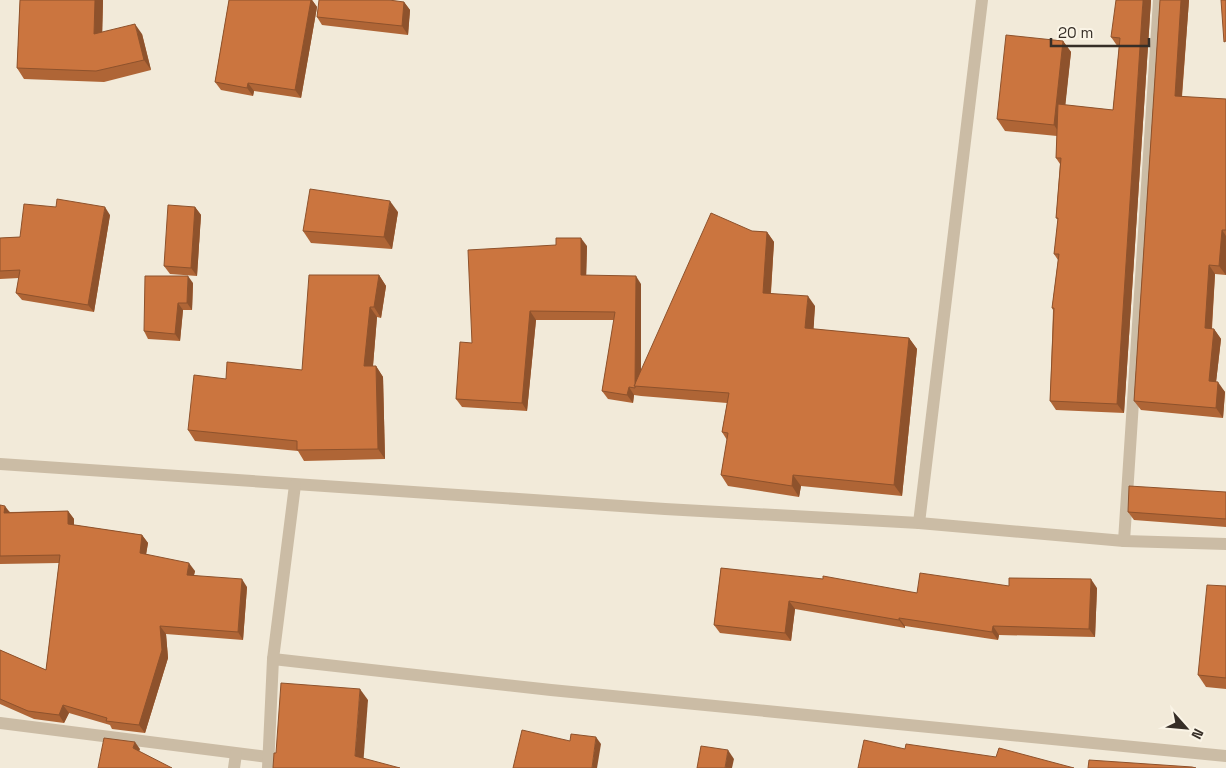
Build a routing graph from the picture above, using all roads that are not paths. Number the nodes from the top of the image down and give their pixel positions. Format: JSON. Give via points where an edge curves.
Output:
{"nodes":[{"id":1,"x":977,"y":0,"type":"edge"},
{"id":2,"x":982,"y":0,"type":"edge"},
{"id":3,"x":1159,"y":0,"type":"edge"},
{"id":4,"x":0,"y":464,"type":"edge"},
{"id":5,"x":295,"y":485,"type":"junction"},
{"id":6,"x":919,"y":523,"type":"junction"},
{"id":7,"x":1124,"y":540,"type":"junction"},
{"id":8,"x":1226,"y":544,"type":"edge"},
{"id":9,"x":274,"y":659,"type":"junction"},
{"id":10,"x":0,"y":723,"type":"edge"},
{"id":11,"x":236,"y":754,"type":"junction"},
{"id":12,"x":1226,"y":756,"type":"edge"},
{"id":13,"x":268,"y":763,"type":"edge"},
{"id":14,"x":234,"y":768,"type":"edge"}],
"edges":[{"from":1,"to":2,"type":"street"},
{"from":2,"to":6,"type":"street"},
{"from":3,"to":7,"type":"street"},
{"from":4,"to":5,"type":"street"},
{"from":5,"to":6,"type":"street"},
{"from":5,"to":9,"type":"street"},
{"from":6,"to":7,"type":"street"},
{"from":7,"to":8,"type":"street"},
{"from":9,"to":12,"type":"street","via":[[551,690]]},
{"from":9,"to":13,"type":"street"},
{"from":10,"to":11,"type":"street"},
{"from":11,"to":13,"type":"street"},
{"from":11,"to":14,"type":"street"}]}
